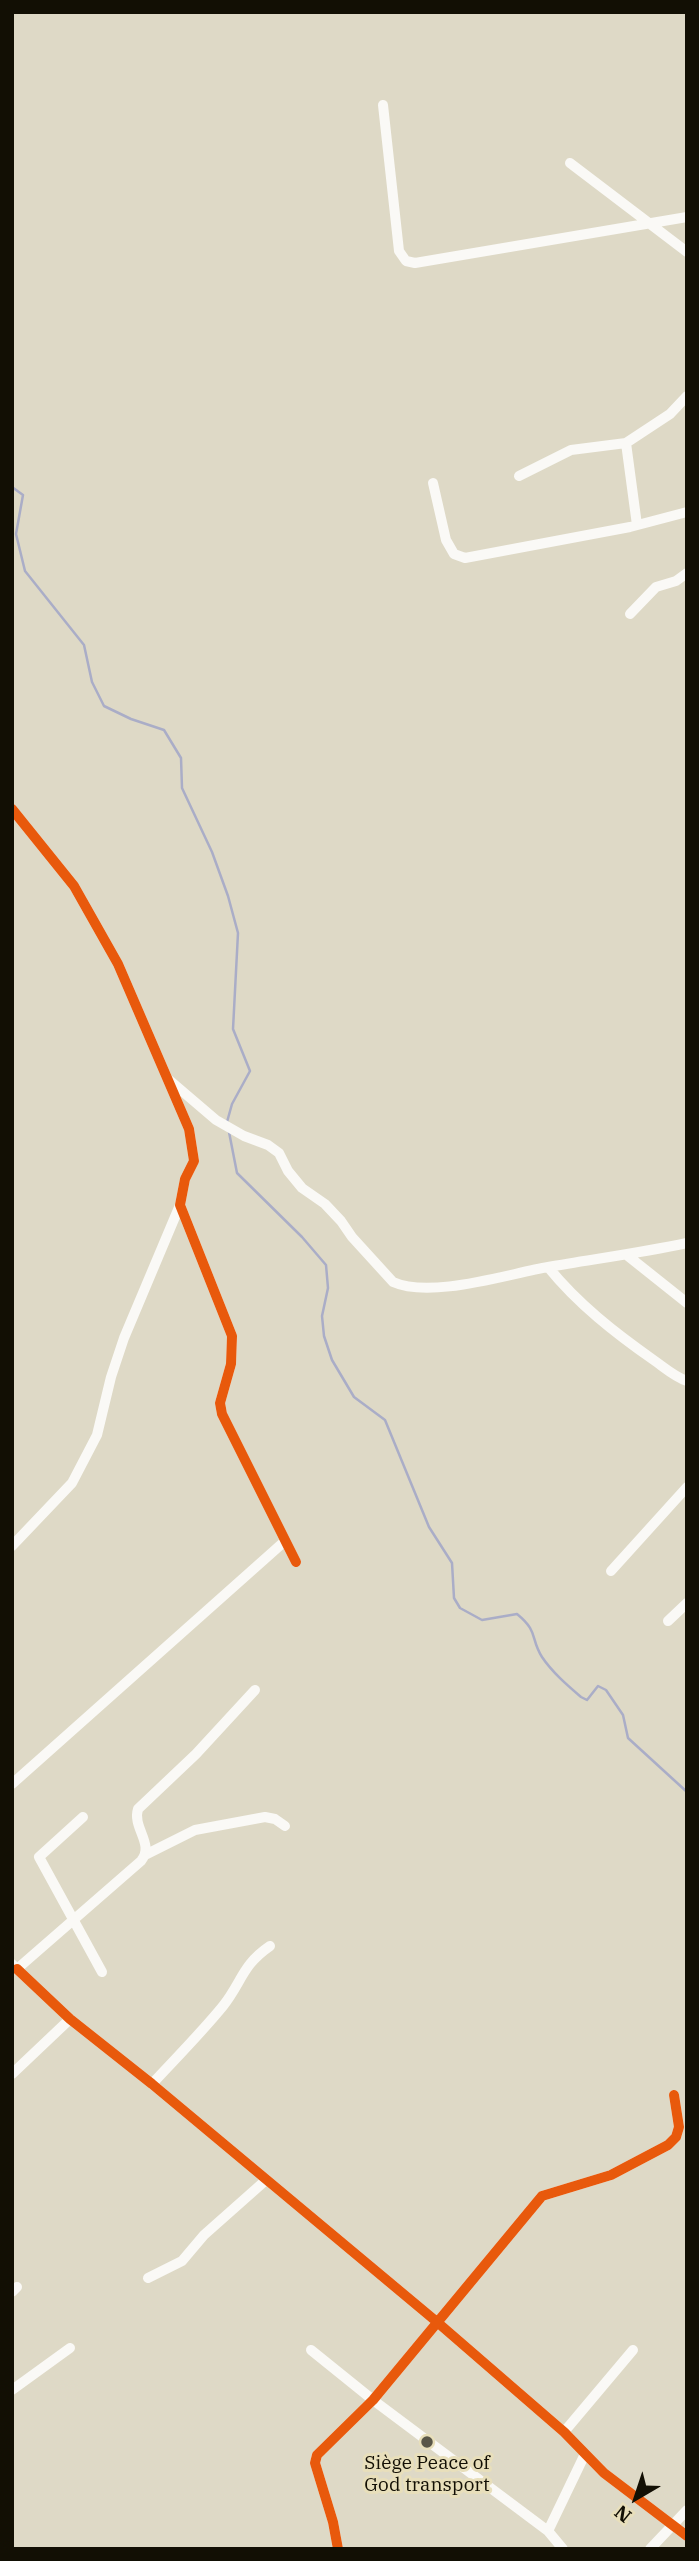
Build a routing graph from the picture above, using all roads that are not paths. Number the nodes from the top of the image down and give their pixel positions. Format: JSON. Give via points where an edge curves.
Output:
{"nodes":[{"id":1,"x":383,"y":105,"type":"dead end"},
{"id":2,"x":570,"y":163,"type":"dead end"},
{"id":3,"x":687,"y":217,"type":"edge"},
{"id":4,"x":647,"y":223,"type":"junction"},
{"id":5,"x":687,"y":252,"type":"edge"},
{"id":6,"x":687,"y":396,"type":"edge"},
{"id":7,"x":626,"y":443,"type":"junction"},
{"id":8,"x":519,"y":476,"type":"dead end"},
{"id":9,"x":433,"y":483,"type":"dead end"},
{"id":10,"x":687,"y":512,"type":"edge"},
{"id":11,"x":637,"y":525,"type":"junction"},
{"id":12,"x":687,"y":573,"type":"edge"},
{"id":13,"x":630,"y":614,"type":"dead end"},
{"id":14,"x":12,"y":809,"type":"edge"},
{"id":15,"x":165,"y":1077,"type":"junction"},
{"id":16,"x":180,"y":1205,"type":"junction"},
{"id":17,"x":687,"y":1243,"type":"edge"},
{"id":18,"x":628,"y":1256,"type":"junction"},
{"id":19,"x":548,"y":1267,"type":"junction"},
{"id":20,"x":687,"y":1303,"type":"edge"},
{"id":21,"x":687,"y":1381,"type":"edge"},
{"id":22,"x":687,"y":1487,"type":"edge"},
{"id":23,"x":285,"y":1541,"type":"junction"},
{"id":24,"x":12,"y":1546,"type":"edge"},
{"id":25,"x":296,"y":1562,"type":"dead end"},
{"id":26,"x":611,"y":1572,"type":"dead end"},
{"id":27,"x":687,"y":1603,"type":"edge"},
{"id":28,"x":668,"y":1621,"type":"dead end"},
{"id":29,"x":255,"y":1690,"type":"dead end"},
{"id":30,"x":12,"y":1784,"type":"edge"},
{"id":31,"x":83,"y":1816,"type":"dead end"},
{"id":32,"x":285,"y":1826,"type":"dead end"},
{"id":33,"x":147,"y":1854,"type":"junction"},
{"id":34,"x":72,"y":1921,"type":"junction"},
{"id":35,"x":270,"y":1946,"type":"dead end"},
{"id":36,"x":15,"y":1967,"type":"edge"},
{"id":37,"x":102,"y":1972,"type":"dead end"},
{"id":38,"x":70,"y":2019,"type":"junction"},
{"id":39,"x":12,"y":2074,"type":"edge"},
{"id":40,"x":152,"y":2084,"type":"junction"},
{"id":41,"x":674,"y":2095,"type":"dead end"},
{"id":42,"x":266,"y":2180,"type":"junction"},
{"id":43,"x":148,"y":2278,"type":"dead end"},
{"id":44,"x":436,"y":2322,"type":"junction"},
{"id":45,"x":70,"y":2348,"type":"dead end"},
{"id":46,"x":311,"y":2350,"type":"dead end"},
{"id":47,"x":633,"y":2350,"type":"dead end"},
{"id":48,"x":12,"y":2390,"type":"edge"},
{"id":49,"x":373,"y":2400,"type":"junction"},
{"id":50,"x":564,"y":2432,"type":"junction"},
{"id":51,"x":585,"y":2454,"type":"junction"},
{"id":52,"x":687,"y":2510,"type":"edge"},
{"id":53,"x":673,"y":2525,"type":"junction"},
{"id":54,"x":548,"y":2531,"type":"junction"},
{"id":55,"x":687,"y":2536,"type":"edge"},
{"id":56,"x":336,"y":2547,"type":"edge"},
{"id":57,"x":563,"y":2549,"type":"edge"},
{"id":58,"x":650,"y":2549,"type":"edge"}],
"edges":[{"from":1,"to":4,"type":"street","via":[[399,251],[406,261],[489,252]]},
{"from":2,"to":4,"type":"street"},
{"from":3,"to":4,"type":"street"},
{"from":4,"to":5,"type":"street"},
{"from":6,"to":7,"type":"street","via":[[670,414]]},
{"from":7,"to":8,"type":"street","via":[[571,450]]},
{"from":7,"to":11,"type":"street"},
{"from":9,"to":11,"type":"street","via":[[446,540],[454,554],[465,558]]},
{"from":10,"to":11,"type":"street"},
{"from":12,"to":13,"type":"street","via":[[656,587]]},
{"from":14,"to":15,"type":"street","via":[[74,886],[118,964]]},
{"from":15,"to":16,"type":"street","via":[[189,1129],[194,1161]]},
{"from":15,"to":19,"type":"street","via":[[216,1120],[279,1153],[302,1188],[325,1204],[393,1282],[403,1287],[447,1287]]},
{"from":16,"to":23,"type":"street","via":[[232,1336],[222,1414]]},
{"from":16,"to":24,"type":"street","via":[[124,1338],[97,1435],[72,1483]]},
{"from":17,"to":18,"type":"street"},
{"from":18,"to":19,"type":"street"},
{"from":18,"to":20,"type":"street"},
{"from":19,"to":21,"type":"street","via":[[594,1315]]},
{"from":22,"to":26,"type":"street"},
{"from":23,"to":25,"type":"street"},
{"from":23,"to":30,"type":"street"},
{"from":27,"to":28,"type":"street"},
{"from":29,"to":33,"type":"street","via":[[138,1809],[135,1818]]},
{"from":31,"to":34,"type":"street","via":[[40,1857]]},
{"from":32,"to":33,"type":"street","via":[[265,1817],[204,1827]]},
{"from":33,"to":34,"type":"street"},
{"from":34,"to":36,"type":"street"},
{"from":34,"to":37,"type":"street"},
{"from":35,"to":40,"type":"street","via":[[245,1968],[221,2008]]},
{"from":36,"to":38,"type":"street"},
{"from":38,"to":39,"type":"street"},
{"from":38,"to":40,"type":"street"},
{"from":40,"to":42,"type":"street"},
{"from":41,"to":44,"type":"street","via":[[679,2127],[668,2145],[611,2175],[542,2196]]},
{"from":42,"to":43,"type":"street","via":[[181,2260]]},
{"from":42,"to":44,"type":"street"},
{"from":44,"to":49,"type":"street"},
{"from":44,"to":50,"type":"street"},
{"from":45,"to":48,"type":"street"},
{"from":46,"to":49,"type":"street"},
{"from":47,"to":50,"type":"street"},
{"from":49,"to":54,"type":"street"},
{"from":49,"to":56,"type":"street","via":[[317,2455],[315,2463]]},
{"from":50,"to":51,"type":"street"},
{"from":51,"to":53,"type":"street"},
{"from":51,"to":54,"type":"street"},
{"from":52,"to":53,"type":"street"},
{"from":53,"to":55,"type":"street"},
{"from":53,"to":58,"type":"street"},
{"from":54,"to":57,"type":"street"}]}
